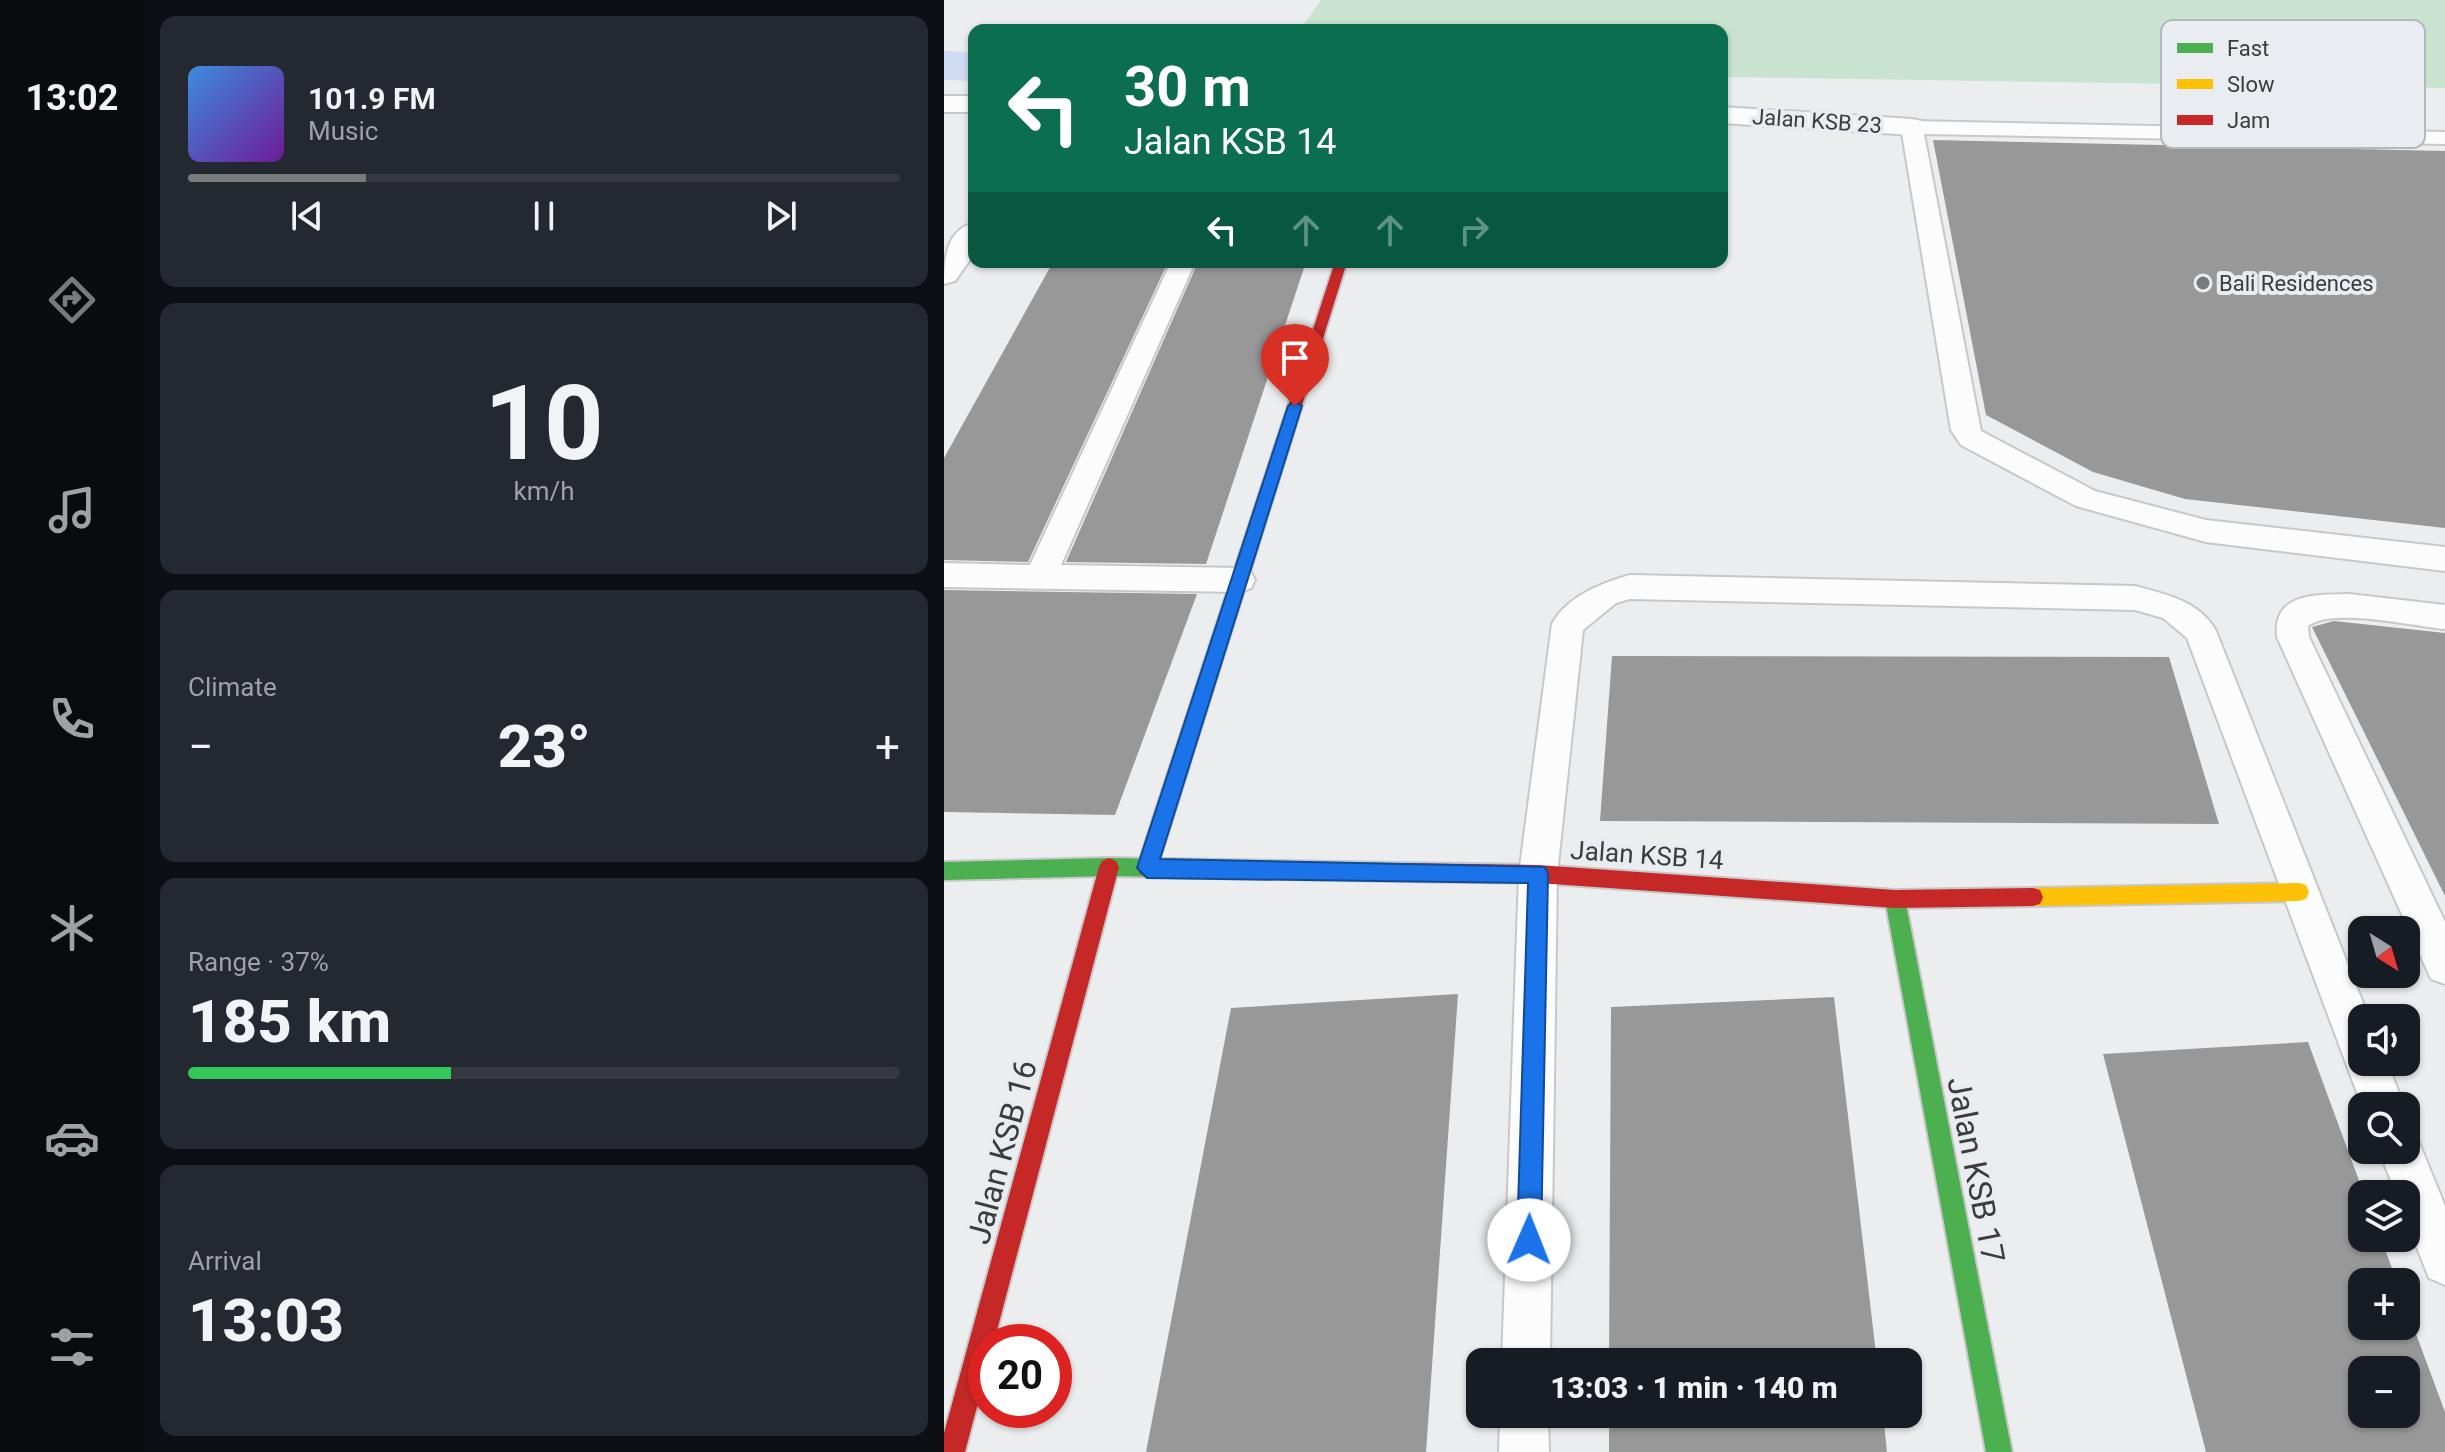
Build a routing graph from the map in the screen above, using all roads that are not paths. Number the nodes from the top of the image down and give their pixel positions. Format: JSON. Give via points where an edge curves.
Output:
{"nodes":[{"id":1,"x":944,"y":104,"type":"edge"},
{"id":2,"x":968,"y":104,"type":"edge"},
{"id":3,"x":1728,"y":115,"type":"edge"},
{"id":4,"x":1912,"y":127,"type":"junction"},
{"id":5,"x":2161,"y":132,"type":"edge"},
{"id":6,"x":2425,"y":138,"type":"edge"},
{"id":7,"x":2445,"y":138,"type":"edge"},
{"id":8,"x":968,"y":240,"type":"edge"},
{"id":9,"x":1180,"y":268,"type":"edge"},
{"id":10,"x":1339,"y":268,"type":"edge"},
{"id":11,"x":944,"y":274,"type":"edge"},
{"id":12,"x":2445,"y":559,"type":"edge"},
{"id":13,"x":944,"y":575,"type":"edge"},
{"id":14,"x":1040,"y":577,"type":"junction"},
{"id":15,"x":1240,"y":580,"type":"junction"},
{"id":16,"x":2445,"y":617,"type":"edge"},
{"id":17,"x":1109,"y":867,"type":"junction"},
{"id":18,"x":1147,"y":868,"type":"junction"},
{"id":19,"x":944,"y":871,"type":"edge"},
{"id":20,"x":1538,"y":874,"type":"junction"},
{"id":21,"x":2299,"y":892,"type":"junction"},
{"id":22,"x":1895,"y":899,"type":"junction"},
{"id":23,"x":2445,"y":965,"type":"edge"},
{"id":24,"x":2348,"y":1016,"type":"edge"},
{"id":25,"x":2406,"y":1164,"type":"edge"},
{"id":26,"x":2445,"y":1262,"type":"edge"},
{"id":27,"x":1526,"y":1348,"type":"edge"},
{"id":28,"x":1524,"y":1428,"type":"edge"},
{"id":29,"x":952,"y":1452,"type":"edge"},
{"id":30,"x":1524,"y":1452,"type":"edge"},
{"id":31,"x":1999,"y":1452,"type":"edge"}],
"edges":[{"from":1,"to":2,"type":"street"},
{"from":3,"to":4,"type":"street","name":"Jalan KSB 23"},
{"from":4,"to":5,"type":"lane"},
{"from":4,"to":12,"type":"lane","via":[[1965,430],[1971,438],[2086,499],[2178,524]]},
{"from":6,"to":7,"type":"lane"},
{"from":8,"to":11,"type":"street"},
{"from":9,"to":14,"type":"lane"},
{"from":10,"to":15,"type":"street"},
{"from":13,"to":14,"type":"lane"},
{"from":14,"to":15,"type":"lane"},
{"from":15,"to":18,"type":"street"},
{"from":16,"to":23,"type":"lane","via":[[2310,607],[2291,621],[2293,637]]},
{"from":17,"to":18,"type":"street","name":"Jalan KSB 14"},
{"from":17,"to":19,"type":"street","name":"Jalan KSB 14"},
{"from":17,"to":29,"type":"street","name":"Jalan KSB 16"},
{"from":18,"to":20,"type":"street","name":"Jalan KSB 14"},
{"from":20,"to":21,"type":"lane","via":[[1568,624],[1606,594],[1630,587],[2135,598],[2173,609],[2200,631]]},
{"from":20,"to":22,"type":"street","name":"Jalan KSB 14"},
{"from":20,"to":27,"type":"lane"},
{"from":21,"to":22,"type":"street","name":"Jalan KSB 14"},
{"from":21,"to":24,"type":"lane"},
{"from":22,"to":31,"type":"street","name":"Jalan KSB 17"},
{"from":25,"to":26,"type":"lane"},
{"from":28,"to":30,"type":"lane"}]}
